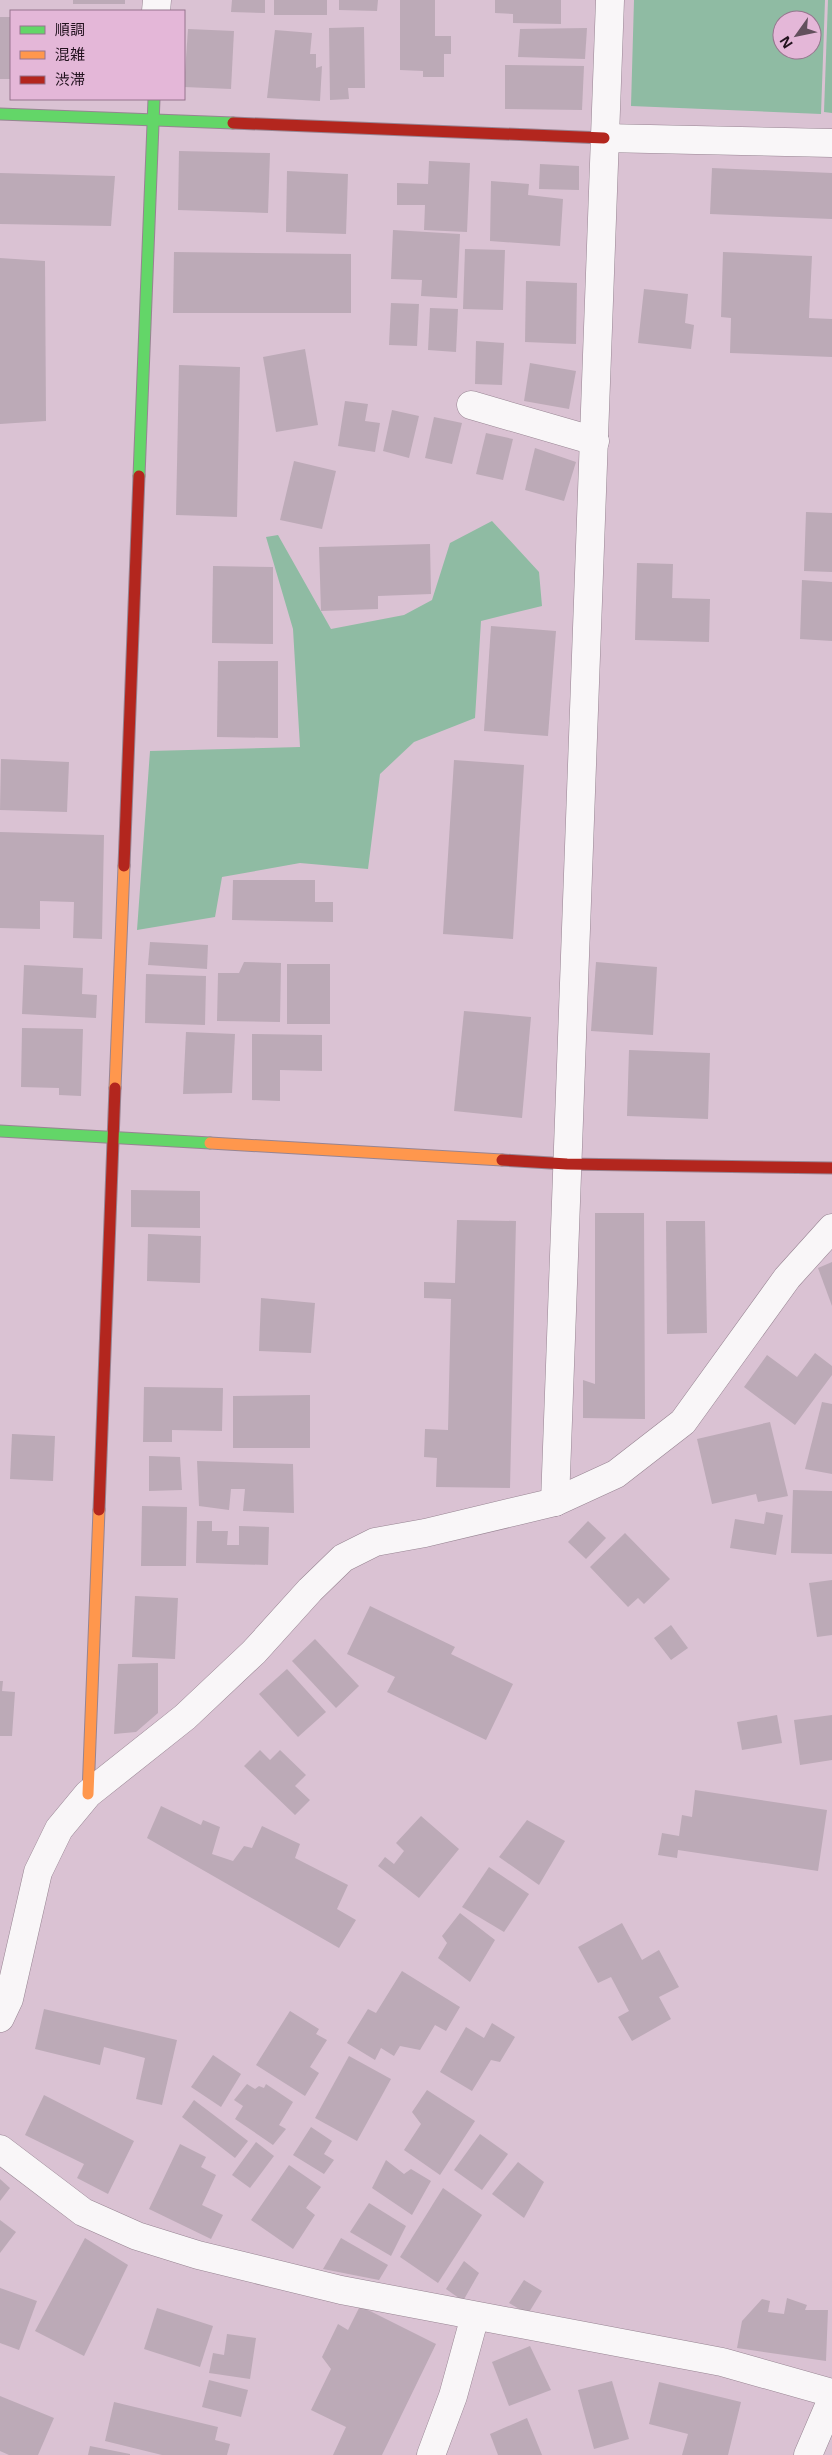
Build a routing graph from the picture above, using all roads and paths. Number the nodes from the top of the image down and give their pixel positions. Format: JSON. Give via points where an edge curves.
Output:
{"nodes":[{"id":1,"x":610,"y":0,"type":"edge"},
{"id":2,"x":154,"y":100,"type":"edge"},
{"id":3,"x":0,"y":114,"type":"edge"},
{"id":4,"x":153,"y":121,"type":"junction"},
{"id":5,"x":604,"y":138,"type":"junction"},
{"id":6,"x":832,"y":143,"type":"edge"},
{"id":7,"x":471,"y":405,"type":"dead end"},
{"id":8,"x":594,"y":441,"type":"junction"},
{"id":9,"x":0,"y":1131,"type":"edge"},
{"id":10,"x":113,"y":1139,"type":"junction"},
{"id":11,"x":567,"y":1164,"type":"junction"},
{"id":12,"x":832,"y":1168,"type":"edge"},
{"id":13,"x":832,"y":1228,"type":"edge"},
{"id":14,"x":555,"y":1502,"type":"junction"},
{"id":15,"x":88,"y":1794,"type":"junction"},
{"id":16,"x":3,"y":2005,"type":"edge"},
{"id":17,"x":0,"y":2149,"type":"edge"},
{"id":18,"x":475,"y":2316,"type":"junction"},
{"id":19,"x":832,"y":2394,"type":"edge"},
{"id":20,"x":832,"y":2399,"type":"edge"},
{"id":21,"x":431,"y":2455,"type":"edge"},
{"id":22,"x":808,"y":2455,"type":"edge"}],
"edges":[{"from":1,"to":5,"type":"street"},
{"from":2,"to":4,"type":"street"},
{"from":3,"to":4,"type":"street"},
{"from":4,"to":5,"type":"street"},
{"from":4,"to":10,"type":"street"},
{"from":5,"to":6,"type":"street"},
{"from":5,"to":8,"type":"street"},
{"from":7,"to":8,"type":"street"},
{"from":8,"to":11,"type":"street"},
{"from":9,"to":10,"type":"street"},
{"from":10,"to":11,"type":"street"},
{"from":10,"to":15,"type":"street"},
{"from":11,"to":12,"type":"street"},
{"from":11,"to":14,"type":"street"},
{"from":13,"to":14,"type":"street","via":[[787,1278],[683,1422],[616,1474]]},
{"from":14,"to":15,"type":"street","via":[[375,1542],[343,1558],[254,1652],[185,1717]]},
{"from":15,"to":16,"type":"street","via":[[59,1829],[38,1872]]},
{"from":17,"to":18,"type":"street","via":[[83,2212],[136,2236],[198,2255],[341,2290]]},
{"from":18,"to":19,"type":"street","via":[[722,2362]]},
{"from":18,"to":21,"type":"street","via":[[453,2396]]},
{"from":20,"to":22,"type":"street"}]}
